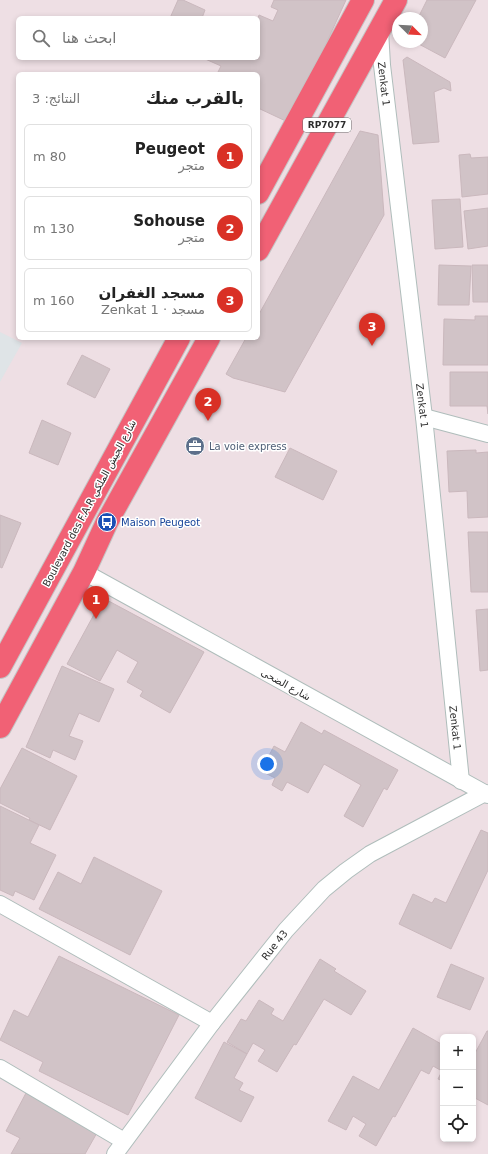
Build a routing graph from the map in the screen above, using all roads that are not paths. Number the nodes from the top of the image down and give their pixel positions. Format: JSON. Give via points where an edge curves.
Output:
{"nodes":[{"id":1,"x":363,"y":0,"type":"edge"},
{"id":2,"x":396,"y":0,"type":"edge"},
{"id":3,"x":380,"y":30,"type":"junction"},
{"id":4,"x":260,"y":189,"type":"edge"},
{"id":5,"x":260,"y":246,"type":"edge"},
{"id":6,"x":178,"y":340,"type":"edge"},
{"id":7,"x":208,"y":340,"type":"edge"},
{"id":8,"x":424,"y":417,"type":"junction"},
{"id":9,"x":488,"y":434,"type":"edge"},
{"id":10,"x":84,"y":572,"type":"junction"},
{"id":11,"x":0,"y":667,"type":"edge"},
{"id":12,"x":0,"y":727,"type":"edge"},
{"id":13,"x":461,"y":781,"type":"junction"},
{"id":14,"x":486,"y":794,"type":"edge"},
{"id":15,"x":0,"y":904,"type":"edge"},
{"id":16,"x":212,"y":1023,"type":"junction"},
{"id":17,"x":0,"y":1068,"type":"edge"},
{"id":18,"x":124,"y":1141,"type":"junction"},
{"id":19,"x":115,"y":1154,"type":"edge"}],
"edges":[{"from":1,"to":4,"type":"main road","number":"RP7077"},
{"from":2,"to":3,"type":"main road","number":"RP7077"},
{"from":3,"to":5,"type":"main road","number":"RP7077"},
{"from":3,"to":8,"type":"street","name":"Zenkat 1"},
{"from":6,"to":11,"type":"main road","name":"Boulevard des F.A.R شارع الجيش الملكي"},
{"from":7,"to":10,"type":"main road","via":[[107,522]]},
{"from":8,"to":9,"type":"street"},
{"from":8,"to":13,"type":"street","name":"Zenkat 1"},
{"from":10,"to":12,"type":"main road"},
{"from":10,"to":13,"type":"street","name":"شارع الضحى"},
{"from":13,"to":14,"type":"street","name":"شارع الضحى"},
{"from":14,"to":16,"type":"street","name":"Rue 43","via":[[370,854],[324,889],[286,930]]},
{"from":15,"to":16,"type":"street"},
{"from":16,"to":18,"type":"street","name":"Rue 43"},
{"from":17,"to":18,"type":"street"},
{"from":18,"to":19,"type":"street","name":"Rue 43"}]}
